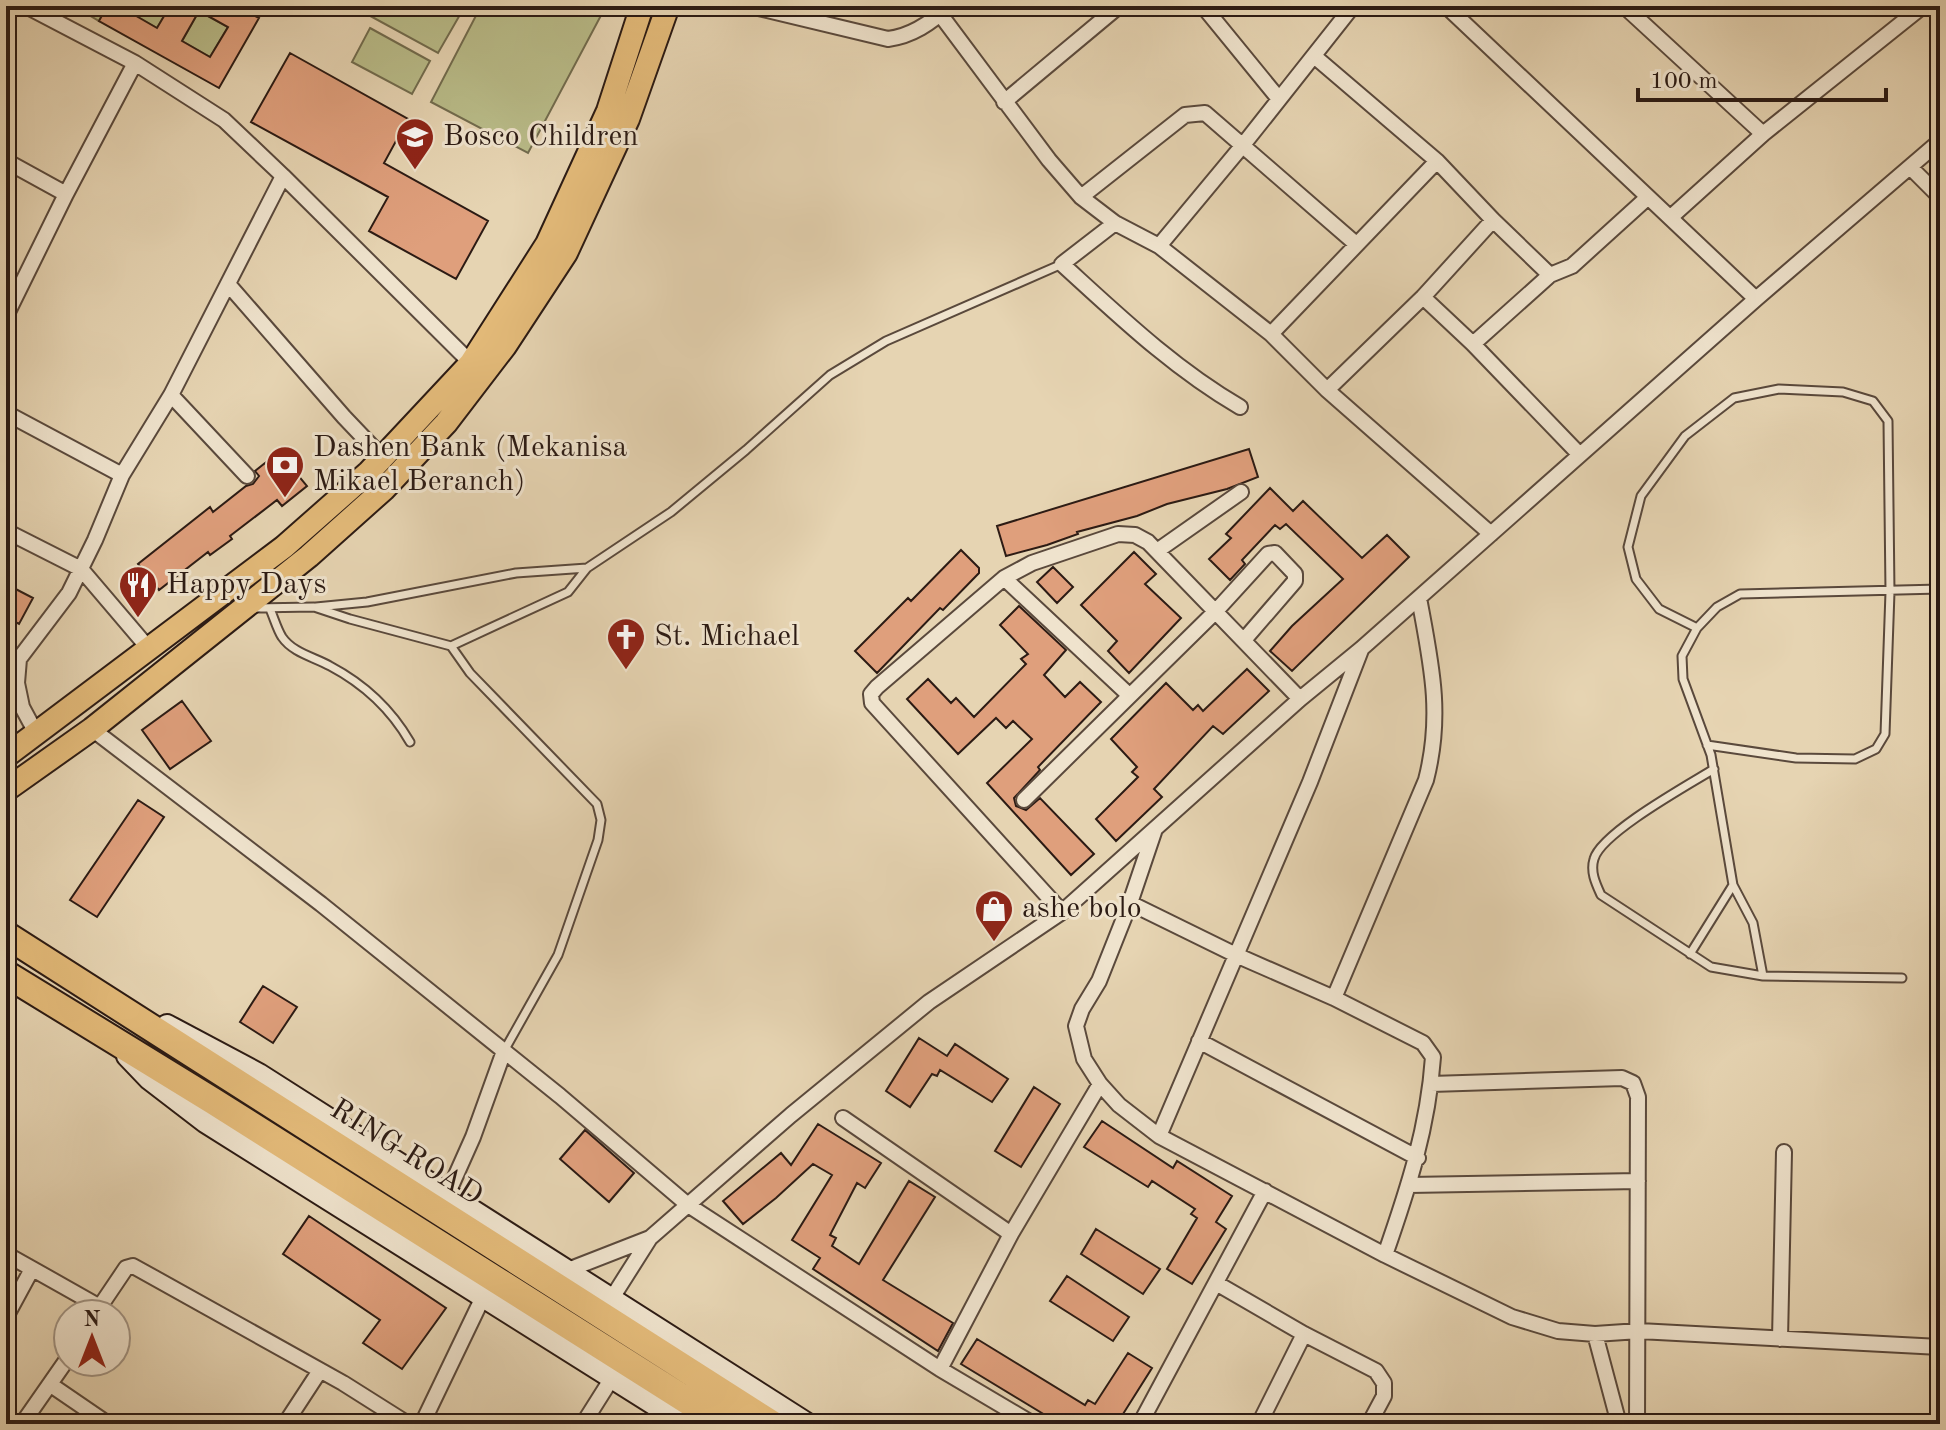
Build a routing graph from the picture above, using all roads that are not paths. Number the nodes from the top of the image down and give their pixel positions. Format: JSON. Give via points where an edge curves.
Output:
{"nodes":[{"id":1,"x":26,"y":6,"type":"edge"},
{"id":2,"x":642,"y":6,"type":"edge"},
{"id":3,"x":668,"y":6,"type":"edge"},
{"id":4,"x":750,"y":6,"type":"edge"},
{"id":5,"x":1119,"y":6,"type":"edge"},
{"id":6,"x":1203,"y":6,"type":"edge"},
{"id":7,"x":1446,"y":6,"type":"edge"},
{"id":8,"x":1624,"y":6,"type":"edge"},
{"id":9,"x":1923,"y":6,"type":"edge"},
{"id":10,"x":941,"y":9,"type":"edge"},
{"id":11,"x":1343,"y":10,"type":"edge"},
{"id":12,"x":1314,"y":56,"type":"junction"},
{"id":13,"x":135,"y":63,"type":"junction"},
{"id":14,"x":1279,"y":99,"type":"junction"},
{"id":15,"x":1004,"y":102,"type":"junction"},
{"id":16,"x":1763,"y":134,"type":"junction"},
{"id":17,"x":1940,"y":141,"type":"edge"},
{"id":18,"x":1243,"y":145,"type":"junction"},
{"id":19,"x":6,"y":161,"type":"edge"},
{"id":20,"x":1437,"y":161,"type":"junction"},
{"id":21,"x":1910,"y":167,"type":"junction"},
{"id":22,"x":283,"y":176,"type":"junction"},
{"id":23,"x":66,"y":194,"type":"junction"},
{"id":24,"x":1081,"y":197,"type":"junction"},
{"id":25,"x":1940,"y":197,"type":"edge"},
{"id":26,"x":1647,"y":198,"type":"junction"},
{"id":27,"x":1671,"y":217,"type":"junction"},
{"id":28,"x":1493,"y":220,"type":"junction"},
{"id":29,"x":1115,"y":223,"type":"junction"},
{"id":30,"x":1356,"y":244,"type":"junction"},
{"id":31,"x":1159,"y":246,"type":"junction"},
{"id":32,"x":1062,"y":264,"type":"junction"},
{"id":33,"x":1550,"y":275,"type":"junction"},
{"id":34,"x":228,"y":284,"type":"junction"},
{"id":35,"x":1423,"y":297,"type":"junction"},
{"id":36,"x":1756,"y":299,"type":"junction"},
{"id":37,"x":6,"y":316,"type":"edge"},
{"id":38,"x":1271,"y":334,"type":"junction"},
{"id":39,"x":1473,"y":344,"type":"junction"},
{"id":40,"x":471,"y":363,"type":"junction"},
{"id":41,"x":1327,"y":390,"type":"junction"},
{"id":42,"x":171,"y":395,"type":"junction"},
{"id":43,"x":1240,"y":407,"type":"dead end"},
{"id":44,"x":428,"y":408,"type":"junction"},
{"id":45,"x":6,"y":413,"type":"edge"},
{"id":46,"x":446,"y":423,"type":"junction"},
{"id":47,"x":1580,"y":455,"type":"junction"},
{"id":48,"x":383,"y":458,"type":"junction"},
{"id":49,"x":122,"y":475,"type":"junction"},
{"id":50,"x":247,"y":476,"type":"dead end"},
{"id":51,"x":1241,"y":492,"type":"dead end"},
{"id":52,"x":6,"y":531,"type":"edge"},
{"id":53,"x":1491,"y":534,"type":"junction"},
{"id":54,"x":1157,"y":551,"type":"junction"},
{"id":55,"x":587,"y":568,"type":"junction"},
{"id":56,"x":81,"y":569,"type":"junction"},
{"id":57,"x":1004,"y":578,"type":"junction"},
{"id":58,"x":1940,"y":589,"type":"edge"},
{"id":59,"x":1890,"y":592,"type":"junction"},
{"id":60,"x":1419,"y":598,"type":"junction"},
{"id":61,"x":314,"y":607,"type":"junction"},
{"id":62,"x":245,"y":608,"type":"junction"},
{"id":63,"x":270,"y":609,"type":"junction"},
{"id":64,"x":1216,"y":611,"type":"junction"},
{"id":65,"x":1697,"y":628,"type":"junction"},
{"id":66,"x":1244,"y":640,"type":"junction"},
{"id":67,"x":451,"y":646,"type":"junction"},
{"id":68,"x":1361,"y":649,"type":"junction"},
{"id":69,"x":150,"y":650,"type":"junction"},
{"id":70,"x":12,"y":655,"type":"edge"},
{"id":71,"x":1129,"y":695,"type":"junction"},
{"id":72,"x":1300,"y":699,"type":"junction"},
{"id":73,"x":92,"y":729,"type":"junction"},
{"id":74,"x":36,"y":733,"type":"junction"},
{"id":75,"x":410,"y":742,"type":"dead end"},
{"id":76,"x":1707,"y":745,"type":"junction"},
{"id":77,"x":6,"y":756,"type":"edge"},
{"id":78,"x":1714,"y":769,"type":"junction"},
{"id":79,"x":6,"y":790,"type":"edge"},
{"id":80,"x":1024,"y":800,"type":"dead end"},
{"id":81,"x":1155,"y":829,"type":"junction"},
{"id":82,"x":1733,"y":885,"type":"junction"},
{"id":83,"x":1130,"y":903,"type":"junction"},
{"id":84,"x":1062,"y":912,"type":"junction"},
{"id":85,"x":8,"y":933,"type":"edge"},
{"id":86,"x":1690,"y":954,"type":"junction"},
{"id":87,"x":1236,"y":955,"type":"junction"},
{"id":88,"x":6,"y":974,"type":"edge"},
{"id":89,"x":1763,"y":976,"type":"junction"},
{"id":90,"x":1902,"y":978,"type":"dead end"},
{"id":91,"x":1334,"y":998,"type":"junction"},
{"id":92,"x":105,"y":999,"type":"junction"},
{"id":93,"x":113,"y":1041,"type":"junction"},
{"id":94,"x":1199,"y":1041,"type":"junction"},
{"id":95,"x":504,"y":1051,"type":"junction"},
{"id":96,"x":1100,"y":1084,"type":"junction"},
{"id":97,"x":1431,"y":1084,"type":"junction"},
{"id":98,"x":843,"y":1118,"type":"dead end"},
{"id":99,"x":1159,"y":1136,"type":"junction"},
{"id":100,"x":1784,"y":1152,"type":"dead end"},
{"id":101,"x":1418,"y":1158,"type":"junction"},
{"id":102,"x":1638,"y":1181,"type":"junction"},
{"id":103,"x":1409,"y":1185,"type":"junction"},
{"id":104,"x":1265,"y":1191,"type":"junction"},
{"id":105,"x":448,"y":1193,"type":"junction"},
{"id":106,"x":688,"y":1205,"type":"junction"},
{"id":107,"x":1011,"y":1234,"type":"junction"},
{"id":108,"x":650,"y":1238,"type":"junction"},
{"id":109,"x":6,"y":1254,"type":"edge"},
{"id":110,"x":1385,"y":1255,"type":"junction"},
{"id":111,"x":32,"y":1269,"type":"junction"},
{"id":112,"x":568,"y":1270,"type":"junction"},
{"id":113,"x":1216,"y":1283,"type":"junction"},
{"id":114,"x":483,"y":1297,"type":"junction"},
{"id":115,"x":79,"y":1298,"type":"edge"},
{"id":116,"x":106,"y":1298,"type":"edge"},
{"id":117,"x":612,"y":1298,"type":"junction"},
{"id":118,"x":6,"y":1317,"type":"edge"},
{"id":119,"x":1639,"y":1331,"type":"junction"},
{"id":120,"x":1304,"y":1334,"type":"junction"},
{"id":121,"x":1595,"y":1334,"type":"junction"},
{"id":122,"x":1780,"y":1339,"type":"junction"},
{"id":123,"x":1940,"y":1347,"type":"edge"},
{"id":124,"x":940,"y":1369,"type":"junction"},
{"id":125,"x":319,"y":1372,"type":"junction"},
{"id":126,"x":55,"y":1378,"type":"edge"},
{"id":127,"x":612,"y":1378,"type":"junction"},
{"id":128,"x":51,"y":1385,"type":"junction"},
{"id":129,"x":22,"y":1424,"type":"edge"},
{"id":130,"x":108,"y":1424,"type":"edge"},
{"id":131,"x":285,"y":1424,"type":"edge"},
{"id":132,"x":408,"y":1424,"type":"edge"},
{"id":133,"x":422,"y":1424,"type":"edge"},
{"id":134,"x":583,"y":1424,"type":"edge"},
{"id":135,"x":685,"y":1424,"type":"edge"},
{"id":136,"x":724,"y":1424,"type":"edge"},
{"id":137,"x":772,"y":1424,"type":"edge"},
{"id":138,"x":808,"y":1424,"type":"edge"},
{"id":139,"x":1033,"y":1424,"type":"edge"},
{"id":140,"x":1140,"y":1424,"type":"edge"},
{"id":141,"x":1259,"y":1424,"type":"edge"},
{"id":142,"x":1369,"y":1424,"type":"edge"},
{"id":143,"x":1619,"y":1424,"type":"edge"},
{"id":144,"x":1637,"y":1424,"type":"edge"}],
"edges":[{"from":1,"to":13,"type":"street"},
{"from":2,"to":40,"type":"main road","via":[[608,111],[547,244]]},
{"from":3,"to":46,"type":"main road","via":[[628,119],[566,253]]},
{"from":4,"to":10,"type":"street","via":[[888,39],[917,30]]},
{"from":5,"to":15,"type":"street"},
{"from":6,"to":14,"type":"street"},
{"from":7,"to":26,"type":"street"},
{"from":8,"to":16,"type":"street"},
{"from":9,"to":16,"type":"street"},
{"from":10,"to":15,"type":"street"},
{"from":11,"to":12,"type":"street"},
{"from":12,"to":14,"type":"street"},
{"from":12,"to":20,"type":"street"},
{"from":13,"to":22,"type":"street","via":[[224,120]]},
{"from":13,"to":23,"type":"street"},
{"from":14,"to":18,"type":"street"},
{"from":15,"to":24,"type":"street"},
{"from":16,"to":27,"type":"street"},
{"from":17,"to":21,"type":"street"},
{"from":18,"to":24,"type":"street","via":[[1205,113],[1185,115]]},
{"from":18,"to":30,"type":"street"},
{"from":18,"to":31,"type":"street"},
{"from":19,"to":23,"type":"street"},
{"from":20,"to":28,"type":"street"},
{"from":20,"to":30,"type":"street"},
{"from":21,"to":25,"type":"street"},
{"from":21,"to":36,"type":"street"},
{"from":22,"to":34,"type":"street"},
{"from":22,"to":40,"type":"street"},
{"from":23,"to":37,"type":"street"},
{"from":24,"to":29,"type":"street"},
{"from":26,"to":27,"type":"street"},
{"from":26,"to":33,"type":"street","via":[[1572,266]]},
{"from":27,"to":36,"type":"street"},
{"from":28,"to":33,"type":"street"},
{"from":28,"to":35,"type":"street"},
{"from":29,"to":31,"type":"street"},
{"from":29,"to":32,"type":"street"},
{"from":30,"to":38,"type":"street"},
{"from":31,"to":38,"type":"street"},
{"from":32,"to":43,"type":"street","via":[[1155,349]]},
{"from":32,"to":55,"type":"lane","via":[[910,329],[830,375],[671,512]]},
{"from":33,"to":39,"type":"street"},
{"from":34,"to":42,"type":"street"},
{"from":34,"to":48,"type":"street"},
{"from":35,"to":39,"type":"street"},
{"from":35,"to":41,"type":"street"},
{"from":36,"to":47,"type":"street"},
{"from":38,"to":41,"type":"street"},
{"from":39,"to":47,"type":"street"},
{"from":40,"to":44,"type":"main road"},
{"from":41,"to":53,"type":"street"},
{"from":42,"to":49,"type":"street"},
{"from":42,"to":50,"type":"street"},
{"from":44,"to":46,"type":"main road"},
{"from":44,"to":48,"type":"main road"},
{"from":45,"to":49,"type":"street"},
{"from":46,"to":62,"type":"main road","via":[[384,489]]},
{"from":47,"to":53,"type":"street"},
{"from":48,"to":69,"type":"main road","via":[[284,547]]},
{"from":49,"to":56,"type":"street"},
{"from":51,"to":54,"type":"street"},
{"from":52,"to":56,"type":"street"},
{"from":53,"to":60,"type":"street"},
{"from":54,"to":57,"type":"street","via":[[1135,535],[1118,534]]},
{"from":54,"to":64,"type":"street"},
{"from":55,"to":61,"type":"lane","via":[[516,573]]},
{"from":55,"to":67,"type":"lane","via":[[568,592]]},
{"from":56,"to":69,"type":"street"},
{"from":56,"to":70,"type":"street","via":[[69,593]]},
{"from":57,"to":71,"type":"street"},
{"from":57,"to":84,"type":"street","via":[[877,687],[872,703]]},
{"from":58,"to":59,"type":"lane"},
{"from":59,"to":65,"type":"lane","via":[[1740,594],[1717,607]]},
{"from":59,"to":65,"type":"lane","via":[[1888,421],[1873,401],[1843,392],[1779,389],[1734,398],[1685,436],[1641,496],[1628,547],[1636,579],[1659,609]]},
{"from":59,"to":76,"type":"lane","via":[[1885,734],[1876,749],[1855,759],[1796,758]]},
{"from":60,"to":68,"type":"street"},
{"from":60,"to":91,"type":"street","via":[[1435,686],[1434,749],[1426,780]]},
{"from":61,"to":63,"type":"lane"},
{"from":61,"to":67,"type":"lane"},
{"from":62,"to":63,"type":"lane"},
{"from":62,"to":73,"type":"main road"},
{"from":63,"to":75,"type":"lane","via":[[283,638],[384,705]]},
{"from":64,"to":66,"type":"street"},
{"from":64,"to":66,"type":"street","via":[[1268,554],[1275,553],[1295,574],[1295,581]]},
{"from":64,"to":71,"type":"street"},
{"from":65,"to":76,"type":"lane","via":[[1682,656],[1683,679]]},
{"from":66,"to":72,"type":"street"},
{"from":67,"to":95,"type":"lane","via":[[470,673],[597,804],[601,820],[558,955]]},
{"from":68,"to":72,"type":"street"},
{"from":68,"to":87,"type":"street"},
{"from":69,"to":74,"type":"main road"},
{"from":70,"to":74,"type":"street","via":[[22,707]]},
{"from":71,"to":80,"type":"street"},
{"from":72,"to":81,"type":"street"},
{"from":73,"to":79,"type":"main road"},
{"from":73,"to":95,"type":"street"},
{"from":74,"to":77,"type":"main road"},
{"from":76,"to":78,"type":"lane"},
{"from":78,"to":82,"type":"lane"},
{"from":78,"to":86,"type":"lane","via":[[1610,836],[1594,858],[1593,877],[1601,895]]},
{"from":81,"to":83,"type":"street"},
{"from":81,"to":84,"type":"street"},
{"from":82,"to":86,"type":"lane"},
{"from":82,"to":89,"type":"lane","via":[[1753,923]]},
{"from":83,"to":87,"type":"street"},
{"from":83,"to":96,"type":"street","via":[[1076,1026],[1084,1059]]},
{"from":84,"to":106,"type":"street","via":[[929,1002]]},
{"from":85,"to":92,"type":"highway","name":"RING ROAD"},
{"from":86,"to":89,"type":"lane","via":[[1711,967]]},
{"from":87,"to":91,"type":"street"},
{"from":87,"to":94,"type":"street"},
{"from":88,"to":93,"type":"highway","name":"RING ROAD"},
{"from":89,"to":90,"type":"lane"},
{"from":91,"to":97,"type":"street","via":[[1423,1043],[1433,1057]]},
{"from":92,"to":105,"type":"street","via":[[139,1010],[259,1074]]},
{"from":92,"to":137,"type":"highway","name":"RING ROAD"},
{"from":93,"to":114,"type":"street","via":[[149,1079],[205,1122]]},
{"from":93,"to":136,"type":"highway","name":"RING ROAD"},
{"from":94,"to":99,"type":"street"},
{"from":94,"to":101,"type":"street"},
{"from":95,"to":105,"type":"street"},
{"from":95,"to":106,"type":"street"},
{"from":96,"to":99,"type":"street"},
{"from":96,"to":107,"type":"street"},
{"from":97,"to":101,"type":"street"},
{"from":97,"to":102,"type":"street","via":[[1622,1078],[1633,1083],[1638,1097]]},
{"from":98,"to":107,"type":"street"},
{"from":99,"to":104,"type":"street"},
{"from":100,"to":122,"type":"street"},
{"from":101,"to":103,"type":"street"},
{"from":102,"to":103,"type":"street"},
{"from":102,"to":119,"type":"street"},
{"from":103,"to":110,"type":"street"},
{"from":104,"to":110,"type":"street"},
{"from":104,"to":113,"type":"street"},
{"from":105,"to":112,"type":"street"},
{"from":106,"to":108,"type":"street"},
{"from":106,"to":124,"type":"street"},
{"from":107,"to":124,"type":"street"},
{"from":108,"to":112,"type":"street"},
{"from":108,"to":117,"type":"street"},
{"from":109,"to":111,"type":"street"},
{"from":110,"to":121,"type":"street","via":[[1512,1317],[1558,1331]]},
{"from":111,"to":115,"type":"street"},
{"from":111,"to":118,"type":"street"},
{"from":112,"to":117,"type":"street"},
{"from":113,"to":120,"type":"street"},
{"from":113,"to":140,"type":"street"},
{"from":114,"to":127,"type":"street"},
{"from":114,"to":133,"type":"street"},
{"from":116,"to":125,"type":"street","via":[[126,1268],[133,1266]]},
{"from":117,"to":138,"type":"street"},
{"from":119,"to":121,"type":"street"},
{"from":119,"to":122,"type":"street"},
{"from":119,"to":144,"type":"street"},
{"from":120,"to":141,"type":"street"},
{"from":120,"to":142,"type":"street","via":[[1376,1371],[1384,1396]]},
{"from":121,"to":143,"type":"street"},
{"from":122,"to":123,"type":"street"},
{"from":124,"to":139,"type":"street"},
{"from":125,"to":131,"type":"street"},
{"from":125,"to":132,"type":"street"},
{"from":126,"to":128,"type":"street"},
{"from":127,"to":134,"type":"street"},
{"from":127,"to":135,"type":"street"},
{"from":128,"to":129,"type":"street"},
{"from":128,"to":130,"type":"street"}]}
